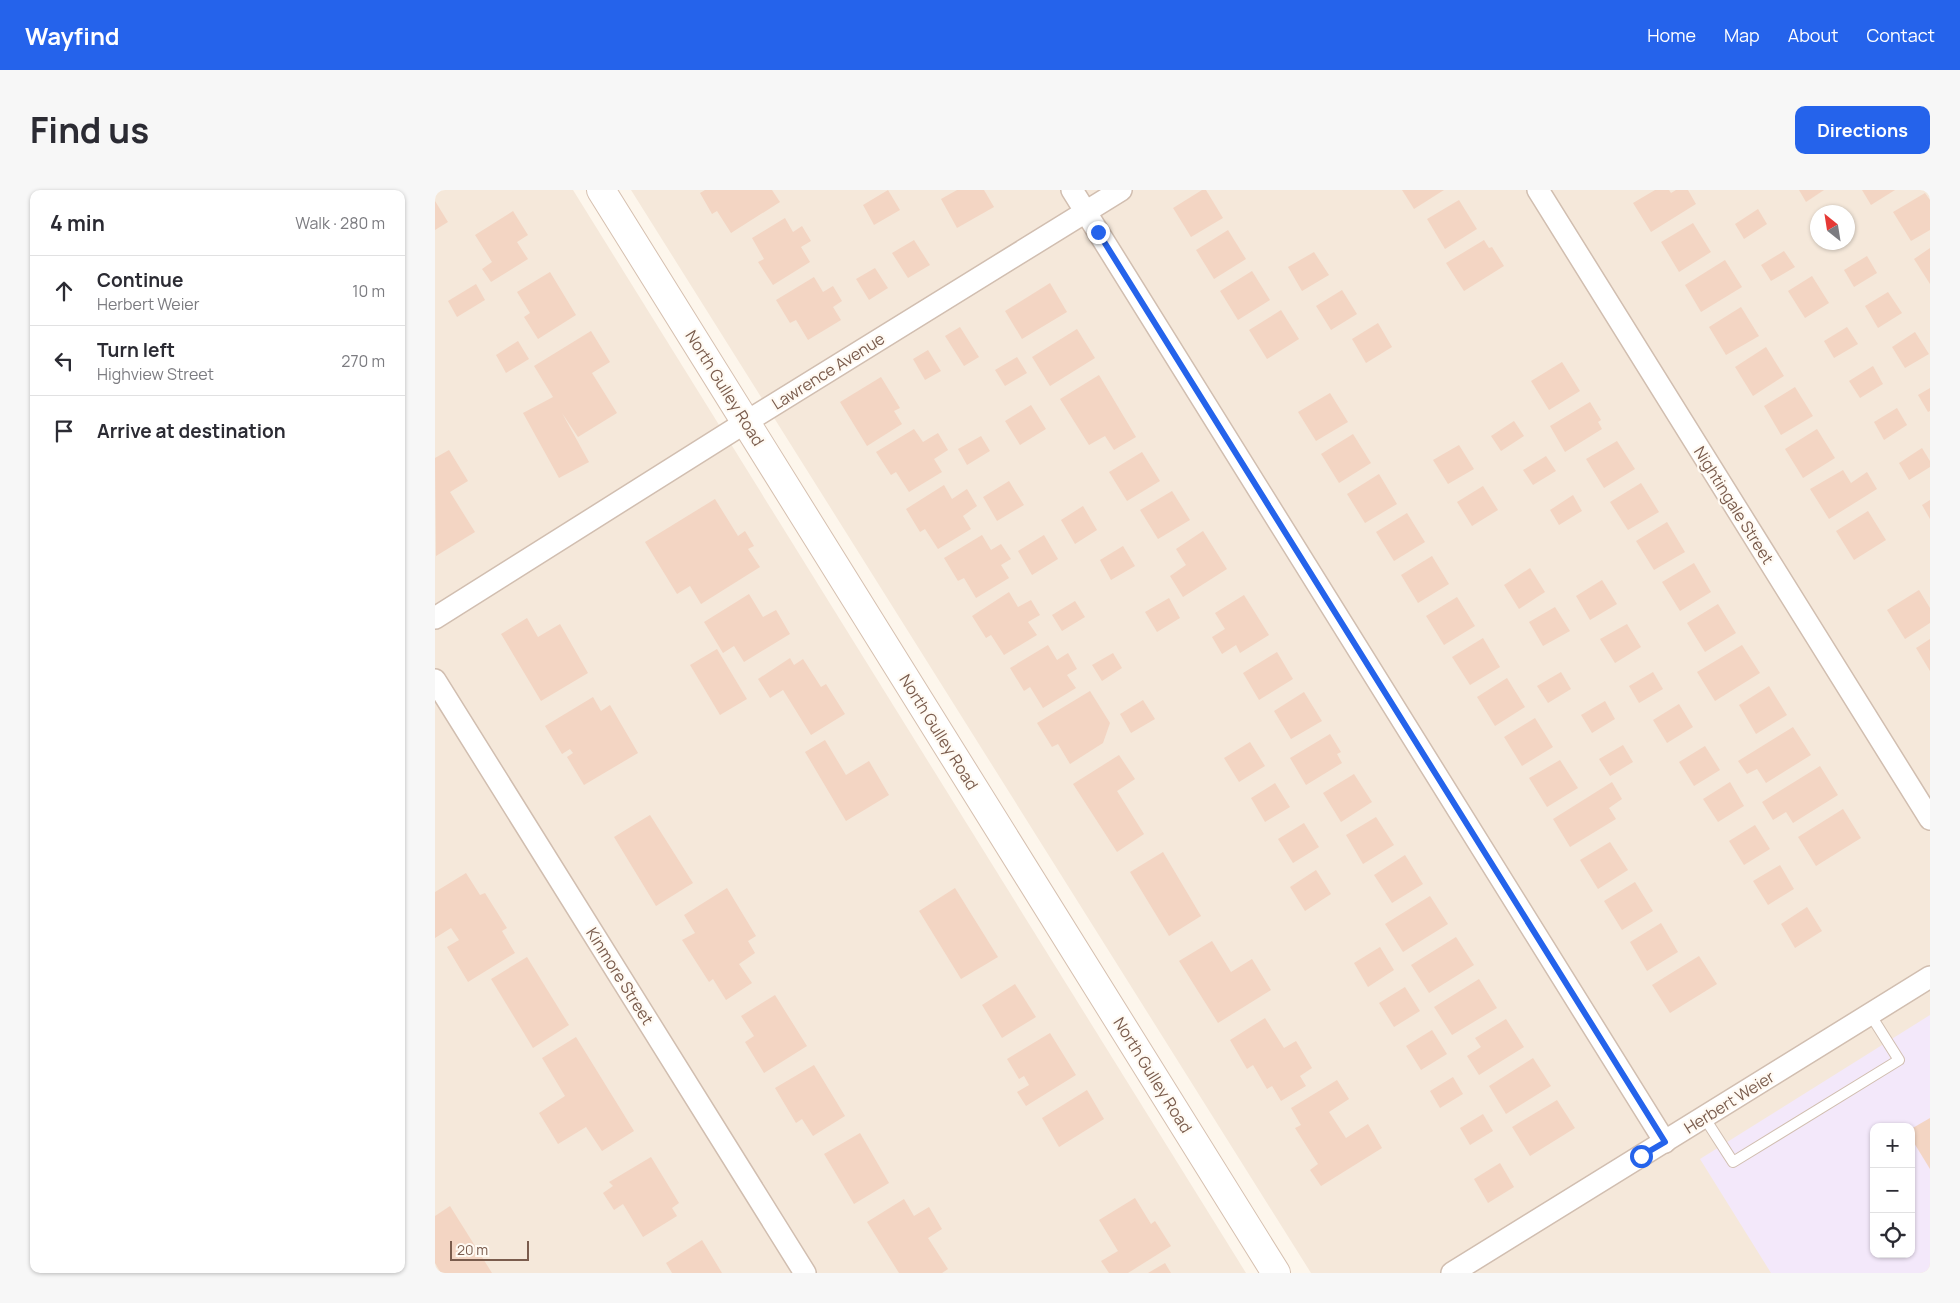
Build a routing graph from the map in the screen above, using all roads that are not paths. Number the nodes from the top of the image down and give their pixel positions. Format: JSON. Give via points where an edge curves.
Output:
{"nodes":[{"id":1,"x":601,"y":190,"type":"edge"},
{"id":2,"x":1072,"y":190,"type":"edge"},
{"id":3,"x":1121,"y":190,"type":"edge"},
{"id":4,"x":1538,"y":190,"type":"edge"},
{"id":5,"x":1086,"y":212,"type":"junction"},
{"id":6,"x":746,"y":422,"type":"junction"},
{"id":7,"x":435,"y":618,"type":"edge"},
{"id":8,"x":435,"y":680,"type":"edge"},
{"id":9,"x":1930,"y":819,"type":"edge"},
{"id":10,"x":1930,"y":977,"type":"edge"},
{"id":11,"x":1870,"y":1014,"type":"junction"},
{"id":12,"x":1704,"y":1118,"type":"junction"},
{"id":13,"x":1665,"y":1142,"type":"junction"},
{"id":14,"x":805,"y":1273,"type":"edge"},
{"id":15,"x":1276,"y":1273,"type":"edge"},
{"id":16,"x":1452,"y":1273,"type":"edge"}],
"edges":[{"from":1,"to":6,"type":"street","name":"North Gulley Road"},
{"from":2,"to":5,"type":"street"},
{"from":3,"to":5,"type":"street","name":"Lawrence Avenue"},
{"from":4,"to":9,"type":"street","name":"Nightingale Street"},
{"from":5,"to":6,"type":"street","name":"Lawrence Avenue"},
{"from":5,"to":13,"type":"street"},
{"from":6,"to":7,"type":"street","name":"Lawrence Avenue"},
{"from":6,"to":15,"type":"street","name":"North Gulley Road"},
{"from":8,"to":14,"type":"street","name":"Kinmore Street"},
{"from":10,"to":11,"type":"street","name":"Herbert Weier"},
{"from":11,"to":12,"type":"street","name":"Herbert Weier"},
{"from":11,"to":12,"type":"lane","via":[[1899,1060],[1733,1162]]},
{"from":12,"to":13,"type":"street","name":"Herbert Weier"},
{"from":13,"to":16,"type":"street","name":"Herbert Weier"}]}
